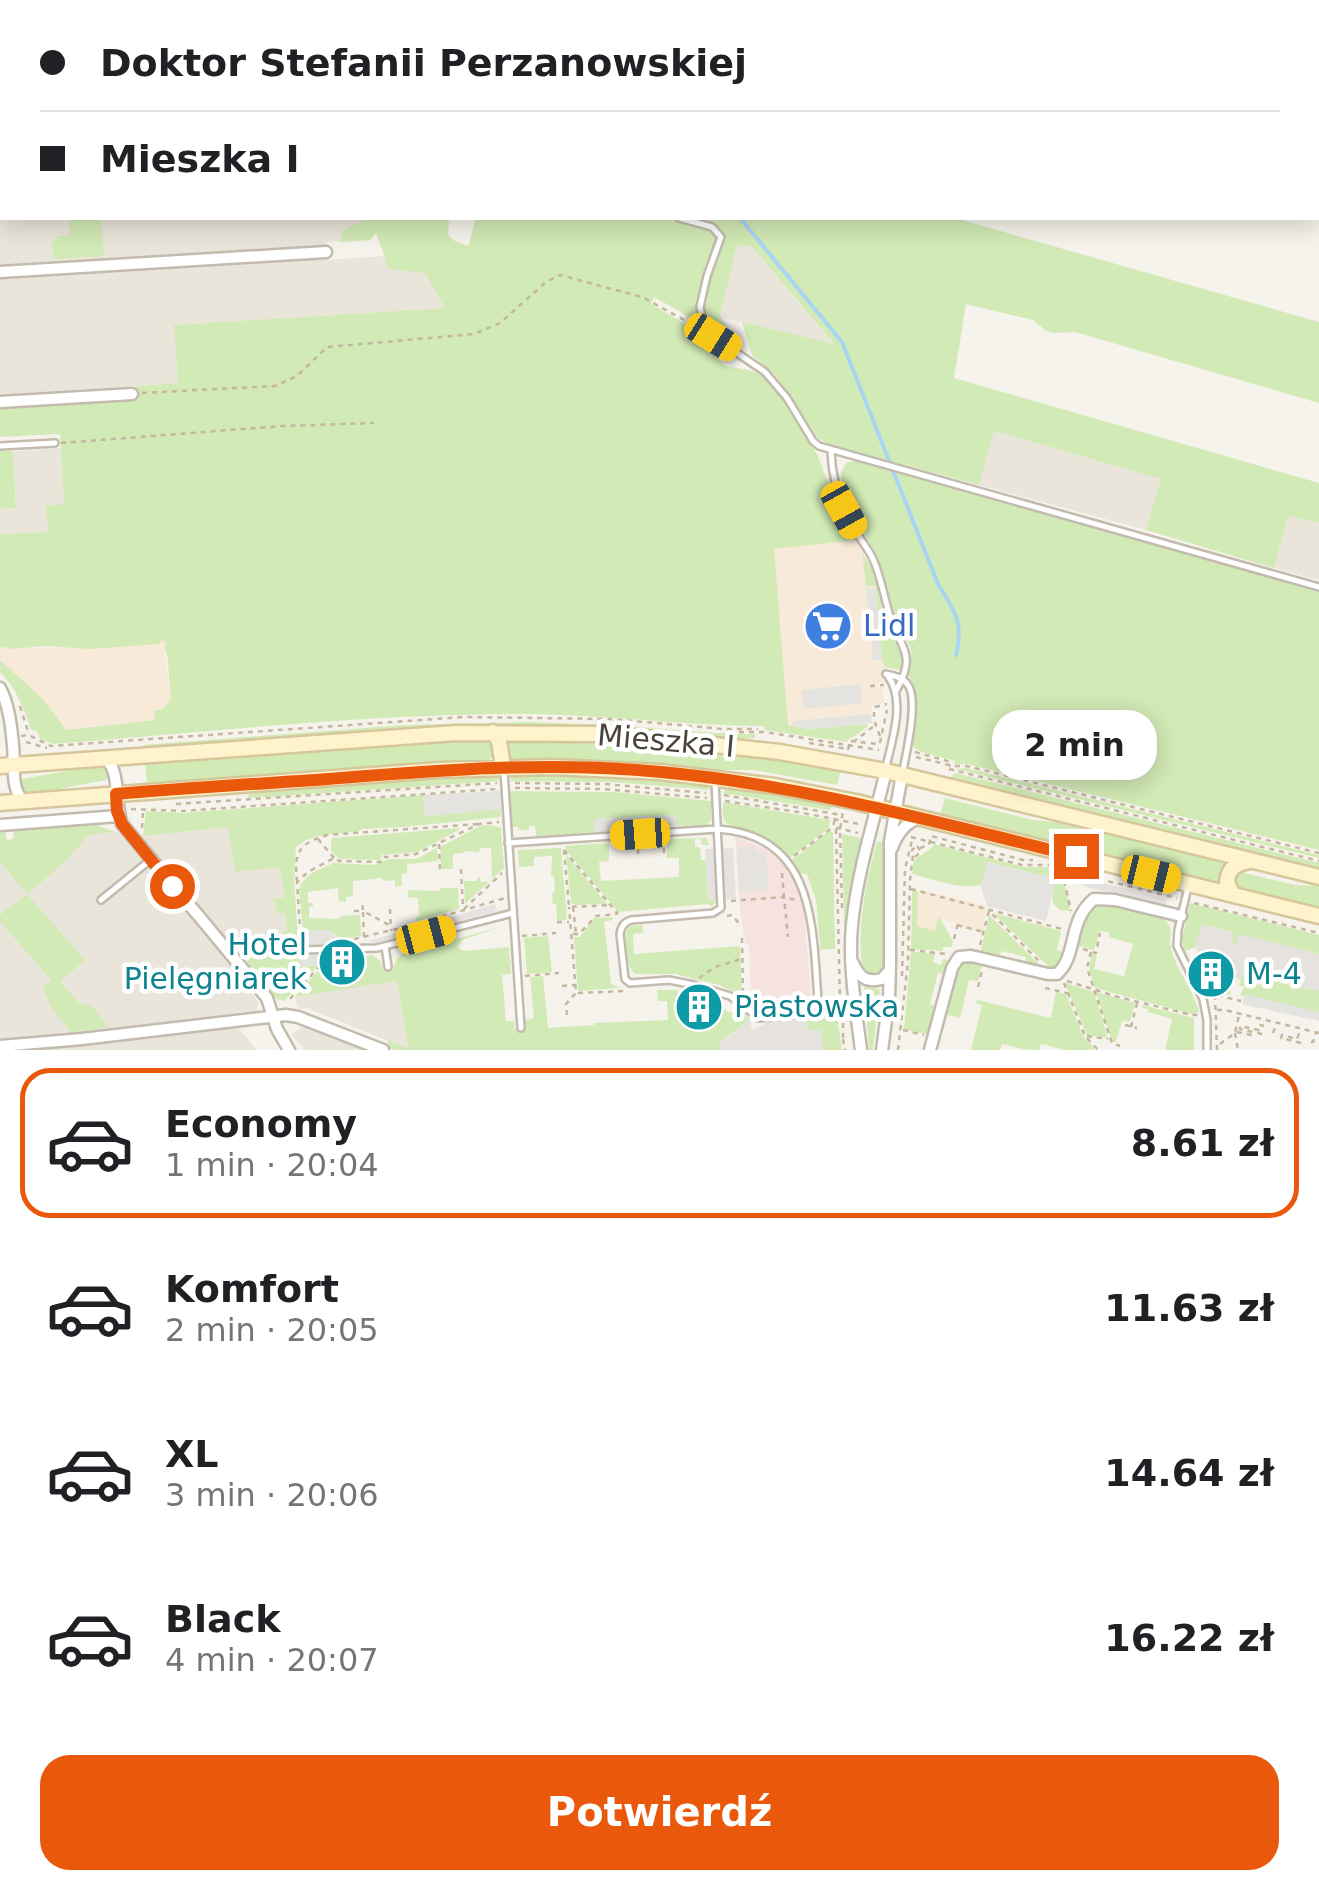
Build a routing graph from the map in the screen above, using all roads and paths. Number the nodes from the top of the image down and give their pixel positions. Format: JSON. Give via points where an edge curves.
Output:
{"nodes":[{"id":1,"x":686,"y":220,"type":"edge"},
{"id":2,"x":326,"y":252,"type":"dead end"},
{"id":3,"x":0,"y":272,"type":"edge"},
{"id":4,"x":705,"y":331,"type":"junction"},
{"id":5,"x":132,"y":394,"type":"joint"},
{"id":6,"x":0,"y":402,"type":"edge"},
{"id":7,"x":374,"y":423,"type":"dead end"},
{"id":8,"x":56,"y":443,"type":"joint"},
{"id":9,"x":0,"y":446,"type":"edge"},
{"id":10,"x":832,"y":451,"type":"junction"},
{"id":11,"x":1319,"y":588,"type":"edge"},
{"id":12,"x":903,"y":679,"type":"junction"},
{"id":13,"x":870,"y":686,"type":"dead end"},
{"id":14,"x":0,"y":688,"type":"edge"},
{"id":15,"x":892,"y":690,"type":"junction"},
{"id":16,"x":875,"y":726,"type":"junction"},
{"id":17,"x":492,"y":732,"type":"junction"},
{"id":18,"x":882,"y":740,"type":"junction"},
{"id":19,"x":853,"y":742,"type":"junction"},
{"id":20,"x":858,"y":746,"type":"dead end"},
{"id":21,"x":911,"y":749,"type":"dead end"},
{"id":22,"x":912,"y":756,"type":"dead end"},
{"id":23,"x":851,"y":757,"type":"junction"},
{"id":24,"x":106,"y":758,"type":"junction"},
{"id":25,"x":7,"y":765,"type":"edge"},
{"id":26,"x":503,"y":767,"type":"junction"},
{"id":27,"x":949,"y":768,"type":"junction"},
{"id":28,"x":886,"y":771,"type":"junction"},
{"id":29,"x":902,"y":775,"type":"junction"},
{"id":30,"x":946,"y":778,"type":"dead end"},
{"id":31,"x":505,"y":786,"type":"junction"},
{"id":32,"x":715,"y":790,"type":"junction"},
{"id":33,"x":846,"y":800,"type":"junction"},
{"id":34,"x":23,"y":801,"type":"junction"},
{"id":35,"x":0,"y":803,"type":"edge"},
{"id":36,"x":170,"y":804,"type":"dead end"},
{"id":37,"x":117,"y":807,"type":"junction"},
{"id":38,"x":878,"y":807,"type":"junction"},
{"id":39,"x":894,"y":811,"type":"junction"},
{"id":40,"x":923,"y":818,"type":"junction"},
{"id":41,"x":835,"y":819,"type":"junction"},
{"id":42,"x":842,"y":820,"type":"junction"},
{"id":43,"x":506,"y":822,"type":"junction"},
{"id":44,"x":480,"y":824,"type":"junction"},
{"id":45,"x":0,"y":825,"type":"edge"},
{"id":46,"x":865,"y":826,"type":"dead end"},
{"id":47,"x":838,"y":828,"type":"junction"},
{"id":48,"x":717,"y":829,"type":"junction"},
{"id":49,"x":864,"y":834,"type":"dead end"},
{"id":50,"x":906,"y":836,"type":"dead end"},
{"id":51,"x":912,"y":837,"type":"junction"},
{"id":52,"x":316,"y":838,"type":"junction"},
{"id":53,"x":664,"y":838,"type":"dead end"},
{"id":54,"x":563,"y":839,"type":"junction"},
{"id":55,"x":638,"y":839,"type":"dead end"},
{"id":56,"x":930,"y":841,"type":"junction"},
{"id":57,"x":508,"y":843,"type":"junction"},
{"id":58,"x":438,"y":844,"type":"junction"},
{"id":59,"x":901,"y":844,"type":"dead end"},
{"id":60,"x":911,"y":848,"type":"junction"},
{"id":61,"x":920,"y":848,"type":"junction"},
{"id":62,"x":564,"y":850,"type":"junction"},
{"id":63,"x":1319,"y":852,"type":"edge"},
{"id":64,"x":664,"y":853,"type":"dead end"},
{"id":65,"x":638,"y":854,"type":"dead end"},
{"id":66,"x":890,"y":854,"type":"junction"},
{"id":67,"x":913,"y":854,"type":"junction"},
{"id":68,"x":334,"y":858,"type":"junction"},
{"id":69,"x":150,"y":860,"type":"junction"},
{"id":70,"x":1251,"y":860,"type":"junction"},
{"id":71,"x":1319,"y":860,"type":"edge"},
{"id":72,"x":509,"y":865,"type":"junction"},
{"id":73,"x":1050,"y":865,"type":"junction"},
{"id":74,"x":1062,"y":869,"type":"junction"},
{"id":75,"x":462,"y":870,"type":"dead end"},
{"id":76,"x":440,"y":872,"type":"dead end"},
{"id":77,"x":1319,"y":877,"type":"edge"},
{"id":78,"x":297,"y":882,"type":"junction"},
{"id":79,"x":910,"y":888,"type":"junction"},
{"id":80,"x":1186,"y":894,"type":"junction"},
{"id":81,"x":1233,"y":895,"type":"junction"},
{"id":82,"x":512,"y":897,"type":"junction"},
{"id":83,"x":102,"y":900,"type":"dead end"},
{"id":84,"x":362,"y":900,"type":"dead end"},
{"id":85,"x":721,"y":902,"type":"junction"},
{"id":86,"x":610,"y":905,"type":"junction"},
{"id":87,"x":571,"y":907,"type":"junction"},
{"id":88,"x":390,"y":908,"type":"dead end"},
{"id":89,"x":463,"y":910,"type":"junction"},
{"id":90,"x":354,"y":911,"type":"dead end"},
{"id":91,"x":363,"y":911,"type":"junction"},
{"id":92,"x":988,"y":911,"type":"junction"},
{"id":93,"x":512,"y":913,"type":"junction"},
{"id":94,"x":618,"y":914,"type":"junction"},
{"id":95,"x":723,"y":916,"type":"dead end"},
{"id":96,"x":1181,"y":916,"type":"junction"},
{"id":97,"x":1319,"y":916,"type":"edge"},
{"id":98,"x":413,"y":917,"type":"dead end"},
{"id":99,"x":1072,"y":917,"type":"dead end"},
{"id":100,"x":557,"y":922,"type":"dead end"},
{"id":101,"x":570,"y":922,"type":"junction"},
{"id":102,"x":626,"y":922,"type":"junction"},
{"id":103,"x":724,"y":924,"type":"dead end"},
{"id":104,"x":413,"y":925,"type":"junction"},
{"id":105,"x":391,"y":928,"type":"junction"},
{"id":106,"x":1319,"y":931,"type":"edge"},
{"id":107,"x":984,"y":932,"type":"junction"},
{"id":108,"x":1074,"y":932,"type":"junction"},
{"id":109,"x":1100,"y":932,"type":"dead end"},
{"id":110,"x":556,"y":933,"type":"dead end"},
{"id":111,"x":574,"y":934,"type":"junction"},
{"id":112,"x":521,"y":936,"type":"dead end"},
{"id":113,"x":788,"y":937,"type":"dead end"},
{"id":114,"x":364,"y":938,"type":"junction"},
{"id":115,"x":742,"y":938,"type":"dead end"},
{"id":116,"x":954,"y":939,"type":"dead end"},
{"id":117,"x":385,"y":946,"type":"junction"},
{"id":118,"x":1070,"y":946,"type":"junction"},
{"id":119,"x":301,"y":950,"type":"joint"},
{"id":120,"x":334,"y":950,"type":"junction"},
{"id":121,"x":908,"y":950,"type":"junction"},
{"id":122,"x":851,"y":952,"type":"junction"},
{"id":123,"x":1095,"y":952,"type":"junction"},
{"id":124,"x":977,"y":957,"type":"junction"},
{"id":125,"x":742,"y":959,"type":"junction"},
{"id":126,"x":956,"y":960,"type":"junction"},
{"id":127,"x":890,"y":963,"type":"junction"},
{"id":128,"x":388,"y":967,"type":"dead end"},
{"id":129,"x":559,"y":973,"type":"dead end"},
{"id":130,"x":523,"y":974,"type":"dead end"},
{"id":131,"x":1048,"y":974,"type":"junction"},
{"id":132,"x":694,"y":984,"type":"junction"},
{"id":133,"x":575,"y":985,"type":"junction"},
{"id":134,"x":562,"y":986,"type":"dead end"},
{"id":135,"x":1045,"y":988,"type":"dead end"},
{"id":136,"x":1054,"y":990,"type":"junction"},
{"id":137,"x":1094,"y":990,"type":"junction"},
{"id":138,"x":1200,"y":991,"type":"junction"},
{"id":139,"x":599,"y":992,"type":"dead end"},
{"id":140,"x":626,"y":992,"type":"dead end"},
{"id":141,"x":1068,"y":994,"type":"junction"},
{"id":142,"x":1215,"y":994,"type":"junction"},
{"id":143,"x":812,"y":998,"type":"dead end"},
{"id":144,"x":888,"y":998,"type":"junction"},
{"id":145,"x":1052,"y":998,"type":"dead end"},
{"id":146,"x":290,"y":999,"type":"dead end"},
{"id":147,"x":626,"y":999,"type":"dead end"},
{"id":148,"x":600,"y":1001,"type":"dead end"},
{"id":149,"x":1241,"y":1001,"type":"dead end"},
{"id":150,"x":1138,"y":1002,"type":"junction"},
{"id":151,"x":1217,"y":1010,"type":"junction"},
{"id":152,"x":846,"y":1011,"type":"junction"},
{"id":153,"x":819,"y":1013,"type":"junction"},
{"id":154,"x":1206,"y":1013,"type":"junction"},
{"id":155,"x":1240,"y":1014,"type":"junction"},
{"id":156,"x":274,"y":1016,"type":"junction"},
{"id":157,"x":567,"y":1016,"type":"dead end"},
{"id":158,"x":1266,"y":1020,"type":"junction"},
{"id":159,"x":1277,"y":1023,"type":"junction"},
{"id":160,"x":1125,"y":1025,"type":"dead end"},
{"id":161,"x":521,"y":1028,"type":"dead end"},
{"id":162,"x":1235,"y":1032,"type":"junction"},
{"id":163,"x":1303,"y":1032,"type":"junction"},
{"id":164,"x":1273,"y":1033,"type":"dead end"},
{"id":165,"x":1317,"y":1033,"type":"edge"},
{"id":166,"x":1260,"y":1034,"type":"dead end"},
{"id":167,"x":1085,"y":1036,"type":"junction"},
{"id":168,"x":1252,"y":1036,"type":"dead end"},
{"id":169,"x":1098,"y":1038,"type":"junction"},
{"id":170,"x":1110,"y":1040,"type":"junction"},
{"id":171,"x":1311,"y":1042,"type":"dead end"},
{"id":172,"x":1299,"y":1043,"type":"edge"},
{"id":173,"x":0,"y":1046,"type":"edge"},
{"id":174,"x":1120,"y":1046,"type":"dead end"},
{"id":175,"x":1217,"y":1048,"type":"edge"},
{"id":176,"x":1096,"y":1049,"type":"edge"},
{"id":177,"x":289,"y":1050,"type":"edge"},
{"id":178,"x":384,"y":1050,"type":"edge"},
{"id":179,"x":845,"y":1050,"type":"edge"},
{"id":180,"x":861,"y":1050,"type":"edge"},
{"id":181,"x":882,"y":1050,"type":"edge"},
{"id":182,"x":898,"y":1050,"type":"edge"},
{"id":183,"x":930,"y":1050,"type":"edge"},
{"id":184,"x":1207,"y":1050,"type":"edge"},
{"id":185,"x":1238,"y":1050,"type":"edge"}],
"edges":[{"from":1,"to":4,"type":"lane","via":[[712,227],[720,237],[700,306]]},
{"from":2,"to":3,"type":"street"},
{"from":4,"to":5,"type":"path","via":[[642,296],[560,275],[500,323],[474,334],[327,347],[274,386]]},
{"from":4,"to":10,"type":"lane","via":[[765,372],[813,441]]},
{"from":5,"to":6,"type":"street"},
{"from":7,"to":8,"type":"path"},
{"from":8,"to":9,"type":"lane"},
{"from":10,"to":11,"type":"lane"},
{"from":10,"to":12,"type":"lane","via":[[844,510],[871,555],[903,642]]},
{"from":12,"to":15,"type":"lane"},
{"from":12,"to":15,"type":"lane","via":[[886,674]]},
{"from":12,"to":29,"type":"lane","via":[[912,697]]},
{"from":13,"to":15,"type":"path"},
{"from":14,"to":25,"type":"street","via":[[9,714]]},
{"from":15,"to":28,"type":"lane","via":[[895,720]]},
{"from":16,"to":18,"type":"path"},
{"from":16,"to":18,"type":"path","via":[[876,707],[889,701]]},
{"from":16,"to":19,"type":"path"},
{"from":17,"to":23,"type":"street","name":"Mieszka I","via":[[594,734]]},
{"from":17,"to":24,"type":"street","name":"Mieszka I"},
{"from":17,"to":26,"type":"street"},
{"from":18,"to":19,"type":"path"},
{"from":19,"to":23,"type":"path"},
{"from":20,"to":23,"type":"path"},
{"from":21,"to":27,"type":"path","via":[[951,762]]},
{"from":22,"to":27,"type":"path"},
{"from":23,"to":28,"type":"street","name":"Mieszka I"},
{"from":24,"to":25,"type":"street","name":"Mieszka I"},
{"from":24,"to":37,"type":"street","via":[[114,768]]},
{"from":25,"to":34,"type":"street"},
{"from":26,"to":31,"type":"lane"},
{"from":26,"to":32,"type":"street","name":"Mieszka I","via":[[624,769]]},
{"from":26,"to":37,"type":"street","name":"Mieszka I"},
{"from":27,"to":30,"type":"path"},
{"from":27,"to":63,"type":"path","via":[[966,766]]},
{"from":27,"to":71,"type":"path"},
{"from":28,"to":29,"type":"street","name":"Mieszka I"},
{"from":28,"to":38,"type":"street"},
{"from":29,"to":39,"type":"street"},
{"from":29,"to":70,"type":"street","name":"Mieszka I"},
{"from":31,"to":32,"type":"path"},
{"from":31,"to":36,"type":"path"},
{"from":31,"to":37,"type":"path","via":[[182,811]]},
{"from":31,"to":43,"type":"lane"},
{"from":32,"to":33,"type":"street","name":"Mieszka I","via":[[776,786]]},
{"from":32,"to":41,"type":"path"},
{"from":32,"to":48,"type":"lane"},
{"from":33,"to":38,"type":"street","name":"Mieszka I"},
{"from":33,"to":42,"type":"path"},
{"from":34,"to":35,"type":"street","name":"Mieszka I"},
{"from":34,"to":37,"type":"street","name":"Mieszka I"},
{"from":37,"to":45,"type":"street"},
{"from":37,"to":69,"type":"street"},
{"from":38,"to":39,"type":"street","name":"Mieszka I"},
{"from":38,"to":122,"type":"street"},
{"from":39,"to":40,"type":"street","name":"Mieszka I"},
{"from":39,"to":66,"type":"street"},
{"from":40,"to":66,"type":"street","via":[[902,829]]},
{"from":40,"to":80,"type":"street","name":"Mieszka I"},
{"from":41,"to":42,"type":"path"},
{"from":41,"to":47,"type":"path"},
{"from":42,"to":46,"type":"path"},
{"from":42,"to":47,"type":"path"},
{"from":43,"to":44,"type":"path"},
{"from":43,"to":57,"type":"lane"},
{"from":44,"to":52,"type":"path"},
{"from":44,"to":58,"type":"path"},
{"from":47,"to":49,"type":"path"},
{"from":47,"to":152,"type":"path"},
{"from":48,"to":54,"type":"lane"},
{"from":48,"to":85,"type":"lane"},
{"from":48,"to":153,"type":"lane","via":[[766,843],[796,875],[808,903]]},
{"from":50,"to":51,"type":"path"},
{"from":51,"to":56,"type":"path"},
{"from":51,"to":60,"type":"path"},
{"from":52,"to":68,"type":"path"},
{"from":52,"to":78,"type":"path","via":[[300,847]]},
{"from":53,"to":64,"type":"path"},
{"from":54,"to":57,"type":"lane"},
{"from":54,"to":62,"type":"path"},
{"from":55,"to":65,"type":"path"},
{"from":56,"to":61,"type":"path"},
{"from":56,"to":73,"type":"path","via":[[931,836]]},
{"from":57,"to":72,"type":"lane"},
{"from":58,"to":68,"type":"path","via":[[382,862]]},
{"from":58,"to":76,"type":"path"},
{"from":59,"to":60,"type":"path"},
{"from":60,"to":61,"type":"path"},
{"from":60,"to":67,"type":"path"},
{"from":60,"to":144,"type":"path","via":[[902,975]]},
{"from":61,"to":67,"type":"path"},
{"from":62,"to":86,"type":"path"},
{"from":62,"to":87,"type":"path"},
{"from":66,"to":127,"type":"street"},
{"from":67,"to":79,"type":"path"},
{"from":68,"to":78,"type":"path"},
{"from":69,"to":83,"type":"lane"},
{"from":69,"to":156,"type":"street","via":[[267,998]]},
{"from":70,"to":77,"type":"street","name":"Mieszka I"},
{"from":70,"to":81,"type":"street","via":[[1229,872]]},
{"from":72,"to":82,"type":"lane"},
{"from":72,"to":89,"type":"path"},
{"from":73,"to":74,"type":"path"},
{"from":73,"to":80,"type":"path"},
{"from":74,"to":80,"type":"path"},
{"from":74,"to":99,"type":"path"},
{"from":75,"to":89,"type":"path"},
{"from":78,"to":119,"type":"path"},
{"from":79,"to":92,"type":"path"},
{"from":79,"to":121,"type":"path"},
{"from":80,"to":81,"type":"street","name":"Mieszka I"},
{"from":80,"to":96,"type":"lane"},
{"from":80,"to":106,"type":"path"},
{"from":81,"to":97,"type":"street","name":"Mieszka I"},
{"from":82,"to":89,"type":"path"},
{"from":82,"to":93,"type":"lane"},
{"from":84,"to":91,"type":"path"},
{"from":85,"to":102,"type":"lane","via":[[713,913]]},
{"from":85,"to":113,"type":"path","via":[[784,897]]},
{"from":86,"to":87,"type":"path"},
{"from":86,"to":94,"type":"path"},
{"from":87,"to":101,"type":"path"},
{"from":87,"to":111,"type":"path"},
{"from":88,"to":105,"type":"path"},
{"from":89,"to":104,"type":"path"},
{"from":90,"to":91,"type":"path"},
{"from":91,"to":105,"type":"path"},
{"from":91,"to":114,"type":"path"},
{"from":92,"to":107,"type":"path"},
{"from":92,"to":108,"type":"path"},
{"from":92,"to":131,"type":"path"},
{"from":93,"to":117,"type":"lane"},
{"from":93,"to":161,"type":"lane"},
{"from":94,"to":102,"type":"path"},
{"from":94,"to":111,"type":"path","via":[[596,916]]},
{"from":95,"to":103,"type":"path"},
{"from":96,"to":108,"type":"street","via":[[1098,898]]},
{"from":96,"to":138,"type":"lane","via":[[1177,946]]},
{"from":98,"to":104,"type":"path"},
{"from":100,"to":101,"type":"path"},
{"from":101,"to":111,"type":"path"},
{"from":102,"to":132,"type":"lane","via":[[620,934],[628,981]]},
{"from":104,"to":105,"type":"path"},
{"from":105,"to":114,"type":"path"},
{"from":107,"to":116,"type":"path","via":[[958,924]]},
{"from":107,"to":124,"type":"path"},
{"from":108,"to":118,"type":"street"},
{"from":109,"to":123,"type":"path"},
{"from":110,"to":112,"type":"path"},
{"from":111,"to":133,"type":"path"},
{"from":114,"to":120,"type":"path","via":[[338,941]]},
{"from":115,"to":125,"type":"path"},
{"from":117,"to":120,"type":"lane"},
{"from":117,"to":128,"type":"lane"},
{"from":118,"to":123,"type":"path"},
{"from":118,"to":131,"type":"street","via":[[1063,969]]},
{"from":119,"to":120,"type":"lane"},
{"from":120,"to":146,"type":"path"},
{"from":121,"to":126,"type":"path"},
{"from":121,"to":182,"type":"path"},
{"from":122,"to":127,"type":"street","via":[[863,978],[885,977]]},
{"from":122,"to":152,"type":"street"},
{"from":123,"to":137,"type":"path","via":[[1087,968]]},
{"from":124,"to":126,"type":"street"},
{"from":124,"to":131,"type":"street"},
{"from":125,"to":132,"type":"path","via":[[715,967]]},
{"from":125,"to":143,"type":"path","via":[[743,997],[751,1002]]},
{"from":126,"to":183,"type":"street"},
{"from":127,"to":144,"type":"street"},
{"from":129,"to":130,"type":"path"},
{"from":132,"to":153,"type":"lane","via":[[730,996],[759,1018]]},
{"from":133,"to":134,"type":"path"},
{"from":133,"to":157,"type":"path"},
{"from":135,"to":136,"type":"path"},
{"from":136,"to":141,"type":"path"},
{"from":136,"to":145,"type":"path"},
{"from":137,"to":141,"type":"path","via":[[1063,980]]},
{"from":137,"to":150,"type":"path"},
{"from":137,"to":170,"type":"path"},
{"from":138,"to":142,"type":"path"},
{"from":138,"to":154,"type":"lane"},
{"from":139,"to":148,"type":"path"},
{"from":140,"to":147,"type":"path"},
{"from":141,"to":167,"type":"path"},
{"from":142,"to":149,"type":"path"},
{"from":142,"to":151,"type":"path"},
{"from":144,"to":181,"type":"street"},
{"from":150,"to":154,"type":"path"},
{"from":150,"to":160,"type":"path","via":[[1134,1027]]},
{"from":151,"to":155,"type":"path"},
{"from":151,"to":175,"type":"path"},
{"from":152,"to":153,"type":"lane"},
{"from":152,"to":179,"type":"path"},
{"from":152,"to":180,"type":"street"},
{"from":154,"to":184,"type":"lane"},
{"from":155,"to":158,"type":"path"},
{"from":155,"to":162,"type":"path"},
{"from":156,"to":173,"type":"street"},
{"from":156,"to":177,"type":"street"},
{"from":156,"to":178,"type":"street","via":[[298,1016]]},
{"from":158,"to":159,"type":"path"},
{"from":158,"to":166,"type":"path"},
{"from":159,"to":163,"type":"path"},
{"from":159,"to":164,"type":"path"},
{"from":162,"to":168,"type":"path"},
{"from":162,"to":175,"type":"path"},
{"from":162,"to":185,"type":"path"},
{"from":163,"to":165,"type":"path"},
{"from":163,"to":172,"type":"path"},
{"from":165,"to":171,"type":"path"},
{"from":167,"to":169,"type":"path"},
{"from":167,"to":176,"type":"path"},
{"from":169,"to":170,"type":"path"},
{"from":169,"to":176,"type":"path"},
{"from":170,"to":174,"type":"path"}]}
